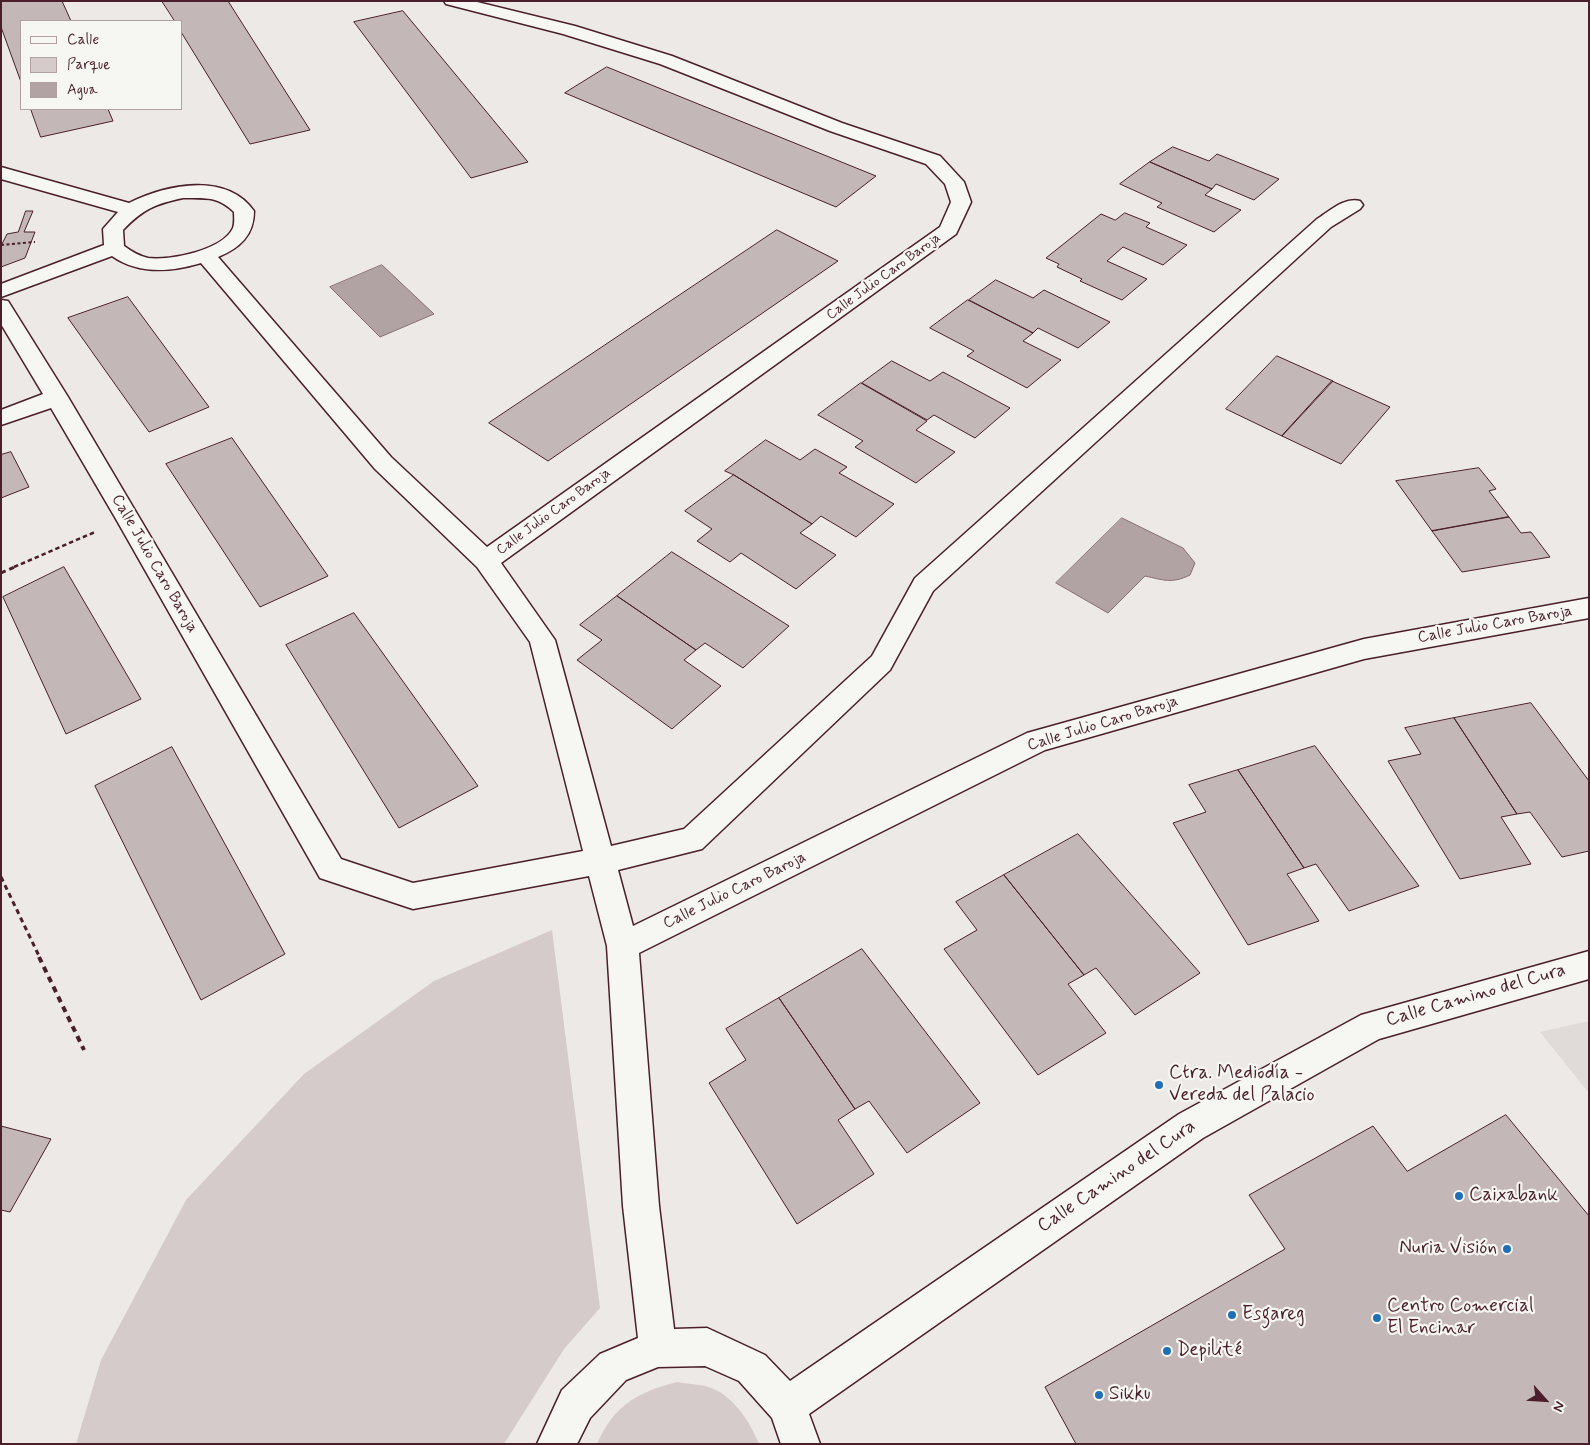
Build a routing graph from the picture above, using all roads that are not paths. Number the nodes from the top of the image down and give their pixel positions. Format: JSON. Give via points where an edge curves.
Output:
{"nodes":[{"id":1,"x":452,"y":1,"type":"edge"},
{"id":2,"x":1,"y":173,"type":"edge"},
{"id":3,"x":1353,"y":205,"type":"dead end"},
{"id":4,"x":130,"y":210,"type":"junction"},
{"id":5,"x":114,"y":248,"type":"junction"},
{"id":6,"x":206,"y":256,"type":"junction"},
{"id":7,"x":1,"y":290,"type":"edge"},
{"id":8,"x":1,"y":306,"type":"edge"},
{"id":9,"x":57,"y":397,"type":"junction"},
{"id":10,"x":1,"y":418,"type":"edge"},
{"id":11,"x":486,"y":561,"type":"junction"},
{"id":12,"x":1589,"y":608,"type":"edge"},
{"id":13,"x":600,"y":861,"type":"junction"},
{"id":14,"x":623,"y":946,"type":"junction"},
{"id":15,"x":1589,"y":965,"type":"edge"},
{"id":16,"x":658,"y":1348,"type":"junction"},
{"id":17,"x":788,"y":1406,"type":"junction"},
{"id":18,"x":556,"y":1444,"type":"edge"},
{"id":19,"x":801,"y":1444,"type":"edge"}],
"edges":[{"from":1,"to":11,"type":"street","name":"Calle Julio Caro Baroja","via":[[569,30],[666,60],[836,127],[933,160],[954,182],[961,202],[949,230]]},
{"from":2,"to":4,"type":"street"},
{"from":3,"to":13,"type":"street","name":"Calle Julio Caro Baroja","via":[[1324,223],[924,584],[881,663],[692,840]]},
{"from":4,"to":5,"type":"street","via":[[113,229]]},
{"from":4,"to":6,"type":"street","via":[[155,198],[183,192],[210,192],[232,199],[244,211],[243,227],[229,243]]},
{"from":5,"to":6,"type":"street","via":[[128,259],[150,265],[178,264]]},
{"from":5,"to":7,"type":"street"},
{"from":6,"to":11,"type":"street","name":"Calle Julio Caro Baroja","via":[[383,463]]},
{"from":8,"to":9,"type":"street","name":"Calle Julio Caro Baroja"},
{"from":9,"to":10,"type":"street"},
{"from":9,"to":13,"type":"street","name":"Calle Julio Caro Baroja","via":[[331,869],[413,896]]},
{"from":11,"to":13,"type":"street","name":"Calle Julio Caro Baroja","via":[[542,640]]},
{"from":12,"to":14,"type":"street","name":"Calle Julio Caro Baroja","via":[[1364,649],[1038,741]]},
{"from":13,"to":14,"type":"street","name":"Calle Julio Caro Baroja"},
{"from":14,"to":16,"type":"street","name":"Calle Julio Caro Baroja","via":[[641,1206]]},
{"from":15,"to":17,"type":"street","name":"Calle Camino del Cura","via":[[1372,1026],[1191,1126]]},
{"from":16,"to":17,"type":"street","via":[[708,1347],[752,1368]]},
{"from":16,"to":18,"type":"street","via":[[613,1367],[576,1404]]},
{"from":17,"to":19,"type":"street"}]}
